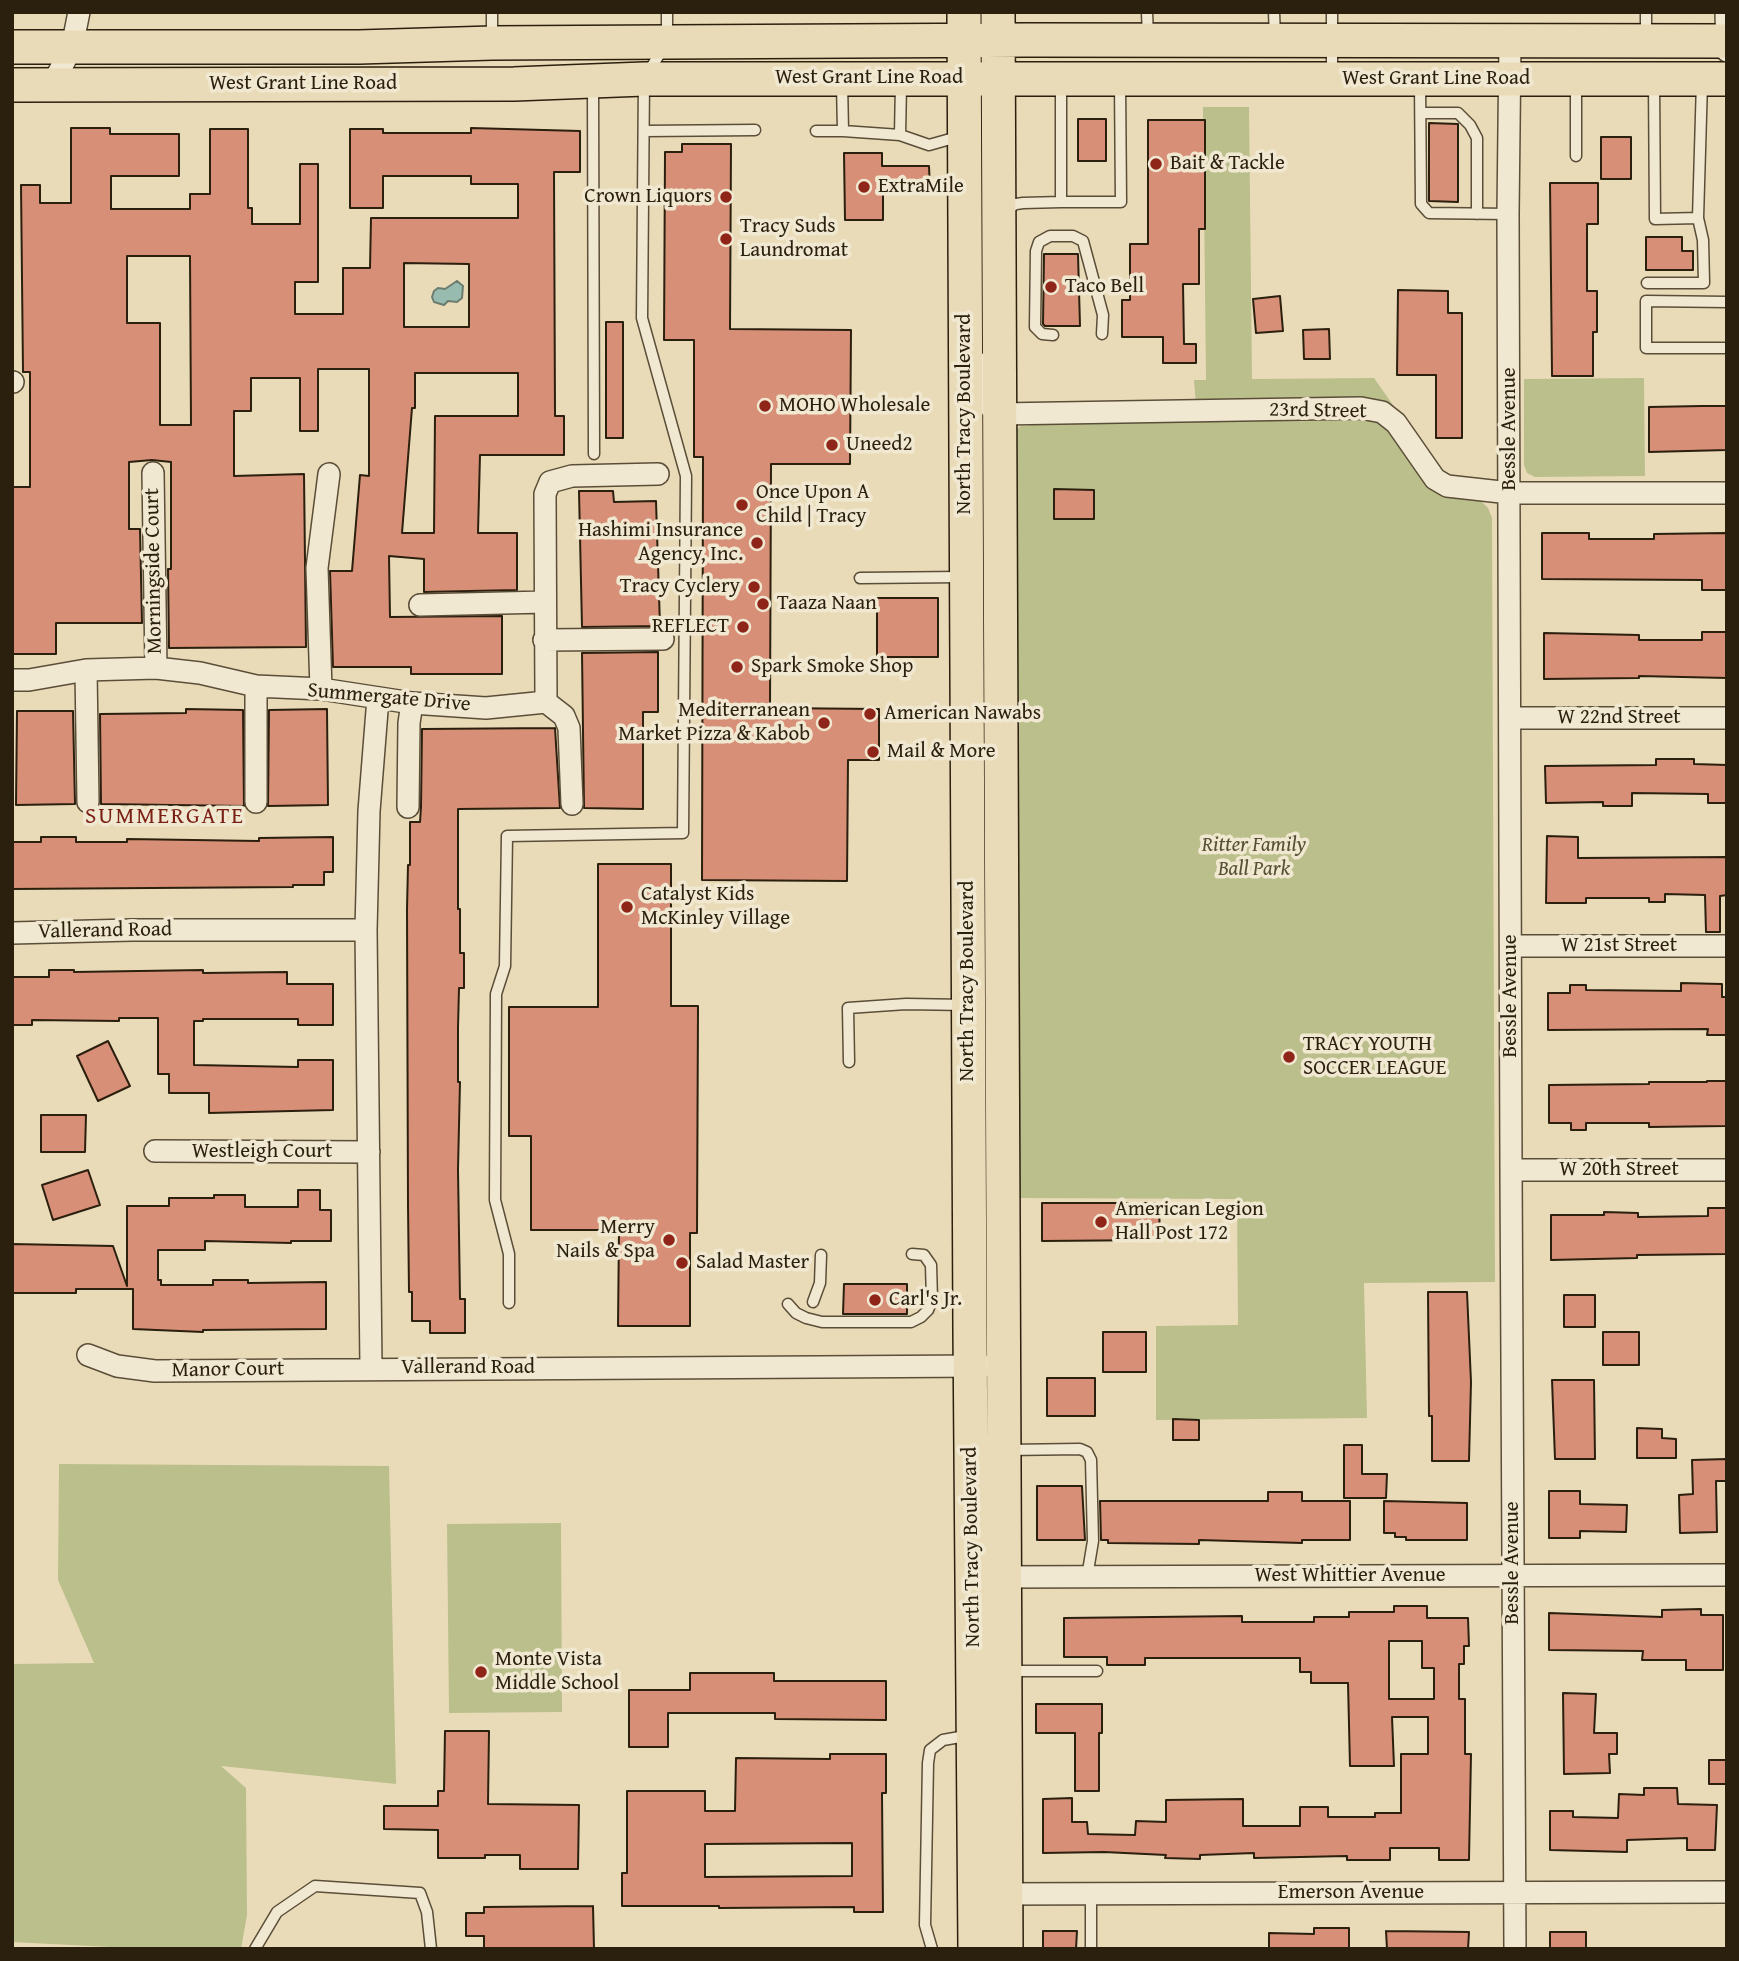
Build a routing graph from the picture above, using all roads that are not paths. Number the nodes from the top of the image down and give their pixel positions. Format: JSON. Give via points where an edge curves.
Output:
{"nodes":[{"id":1,"x":79,"y":12,"type":"edge"},
{"id":2,"x":1726,"y":12,"type":"edge"},
{"id":3,"x":1148,"y":26,"type":"edge"},
{"id":4,"x":1275,"y":26,"type":"edge"},
{"id":5,"x":1332,"y":26,"type":"edge"},
{"id":6,"x":667,"y":27,"type":"edge"},
{"id":7,"x":964,"y":27,"type":"edge"},
{"id":8,"x":998,"y":27,"type":"edge"},
{"id":9,"x":1646,"y":27,"type":"edge"},
{"id":10,"x":492,"y":28,"type":"edge"},
{"id":11,"x":1727,"y":41,"type":"edge"},
{"id":12,"x":1510,"y":43,"type":"junction"},
{"id":13,"x":12,"y":47,"type":"edge"},
{"id":14,"x":72,"y":47,"type":"junction"},
{"id":15,"x":395,"y":47,"type":"junction"},
{"id":16,"x":1727,"y":53,"type":"edge"},
{"id":17,"x":842,"y":78,"type":"junction"},
{"id":18,"x":901,"y":78,"type":"junction"},
{"id":19,"x":643,"y":79,"type":"junction"},
{"id":20,"x":963,"y":79,"type":"junction"},
{"id":21,"x":998,"y":79,"type":"junction"},
{"id":22,"x":1061,"y":79,"type":"junction"},
{"id":23,"x":1120,"y":79,"type":"junction"},
{"id":24,"x":1509,"y":79,"type":"junction"},
{"id":25,"x":1576,"y":79,"type":"junction"},
{"id":26,"x":1654,"y":79,"type":"junction"},
{"id":27,"x":1714,"y":79,"type":"edge"},
{"id":28,"x":593,"y":80,"type":"junction"},
{"id":29,"x":1332,"y":80,"type":"junction"},
{"id":30,"x":1420,"y":80,"type":"junction"},
{"id":31,"x":324,"y":83,"type":"junction"},
{"id":32,"x":12,"y":85,"type":"edge"},
{"id":33,"x":52,"y":85,"type":"junction"},
{"id":34,"x":1421,"y":113,"type":"junction"},
{"id":35,"x":755,"y":130,"type":"dead end"},
{"id":36,"x":644,"y":131,"type":"junction"},
{"id":37,"x":816,"y":131,"type":"dead end"},
{"id":38,"x":843,"y":131,"type":"junction"},
{"id":39,"x":900,"y":135,"type":"junction"},
{"id":40,"x":964,"y":135,"type":"junction"},
{"id":41,"x":1576,"y":156,"type":"dead end"},
{"id":42,"x":1061,"y":202,"type":"junction"},
{"id":43,"x":1477,"y":214,"type":"junction"},
{"id":44,"x":1508,"y":214,"type":"junction"},
{"id":45,"x":999,"y":215,"type":"junction"},
{"id":46,"x":1698,"y":218,"type":"junction"},
{"id":47,"x":1647,"y":283,"type":"dead end"},
{"id":48,"x":1727,"y":302,"type":"edge"},
{"id":49,"x":965,"y":305,"type":"junction"},
{"id":50,"x":1102,"y":334,"type":"dead end"},
{"id":51,"x":1053,"y":335,"type":"dead end"},
{"id":52,"x":1727,"y":348,"type":"edge"},
{"id":53,"x":1000,"y":414,"type":"junction"},
{"id":54,"x":594,"y":454,"type":"dead end"},
{"id":55,"x":153,"y":473,"type":"dead end"},
{"id":56,"x":329,"y":474,"type":"dead end"},
{"id":57,"x":658,"y":474,"type":"dead end"},
{"id":58,"x":1510,"y":493,"type":"junction"},
{"id":59,"x":1727,"y":493,"type":"edge"},
{"id":60,"x":860,"y":578,"type":"dead end"},
{"id":61,"x":973,"y":582,"type":"junction"},
{"id":62,"x":545,"y":602,"type":"junction"},
{"id":63,"x":420,"y":605,"type":"dead end"},
{"id":64,"x":663,"y":639,"type":"dead end"},
{"id":65,"x":544,"y":640,"type":"junction"},
{"id":66,"x":156,"y":668,"type":"junction"},
{"id":67,"x":86,"y":670,"type":"junction"},
{"id":68,"x":12,"y":680,"type":"edge"},
{"id":69,"x":256,"y":686,"type":"junction"},
{"id":70,"x":321,"y":689,"type":"junction"},
{"id":71,"x":378,"y":698,"type":"junction"},
{"id":72,"x":987,"y":701,"type":"dead end"},
{"id":73,"x":412,"y":702,"type":"junction"},
{"id":74,"x":546,"y":702,"type":"junction"},
{"id":75,"x":1510,"y":718,"type":"junction"},
{"id":76,"x":1727,"y":718,"type":"edge"},
{"id":77,"x":1001,"y":751,"type":"junction"},
{"id":78,"x":88,"y":802,"type":"dead end"},
{"id":79,"x":256,"y":802,"type":"dead end"},
{"id":80,"x":572,"y":804,"type":"dead end"},
{"id":81,"x":408,"y":807,"type":"dead end"},
{"id":82,"x":366,"y":930,"type":"junction"},
{"id":83,"x":12,"y":933,"type":"edge"},
{"id":84,"x":1511,"y":946,"type":"junction"},
{"id":85,"x":1727,"y":946,"type":"edge"},
{"id":86,"x":975,"y":1011,"type":"junction"},
{"id":87,"x":849,"y":1062,"type":"dead end"},
{"id":88,"x":155,"y":1151,"type":"dead end"},
{"id":89,"x":369,"y":1152,"type":"junction"},
{"id":90,"x":990,"y":1162,"type":"dead end"},
{"id":91,"x":1511,"y":1170,"type":"junction"},
{"id":92,"x":1727,"y":1170,"type":"edge"},
{"id":93,"x":1003,"y":1198,"type":"junction"},
{"id":94,"x":912,"y":1254,"type":"dead end"},
{"id":95,"x":821,"y":1255,"type":"dead end"},
{"id":96,"x":813,"y":1302,"type":"dead end"},
{"id":97,"x":509,"y":1303,"type":"dead end"},
{"id":98,"x":788,"y":1304,"type":"dead end"},
{"id":99,"x":88,"y":1355,"type":"dead end"},
{"id":100,"x":970,"y":1366,"type":"junction"},
{"id":101,"x":1004,"y":1366,"type":"junction"},
{"id":102,"x":371,"y":1368,"type":"junction"},
{"id":103,"x":1004,"y":1450,"type":"junction"},
{"id":104,"x":1513,"y":1576,"type":"junction"},
{"id":105,"x":1727,"y":1576,"type":"edge"},
{"id":106,"x":988,"y":1577,"type":"junction"},
{"id":107,"x":1087,"y":1577,"type":"junction"},
{"id":108,"x":1004,"y":1671,"type":"junction"},
{"id":109,"x":1097,"y":1671,"type":"dead end"},
{"id":110,"x":974,"y":1735,"type":"junction"},
{"id":111,"x":1514,"y":1892,"type":"junction"},
{"id":112,"x":1727,"y":1892,"type":"edge"},
{"id":113,"x":990,"y":1894,"type":"junction"},
{"id":114,"x":1091,"y":1894,"type":"junction"},
{"id":115,"x":255,"y":1949,"type":"edge"},
{"id":116,"x":431,"y":1949,"type":"edge"},
{"id":117,"x":932,"y":1949,"type":"edge"},
{"id":118,"x":975,"y":1949,"type":"edge"},
{"id":119,"x":1006,"y":1949,"type":"edge"},
{"id":120,"x":1091,"y":1949,"type":"edge"},
{"id":121,"x":1515,"y":1949,"type":"edge"}],
"edges":[{"from":1,"to":14,"type":"street"},
{"from":2,"to":11,"type":"street"},
{"from":3,"to":4,"type":"main road","name":"West Grant Line Road"},
{"from":3,"to":8,"type":"main road","name":"West Grant Line Road"},
{"from":4,"to":5,"type":"main road","name":"West Grant Line Road"},
{"from":5,"to":12,"type":"main road","name":"West Grant Line Road"},
{"from":5,"to":29,"type":"lane"},
{"from":6,"to":7,"type":"main road","name":"West Grant Line Road"},
{"from":6,"to":10,"type":"main road","name":"West Grant Line Road"},
{"from":6,"to":19,"type":"lane"},
{"from":7,"to":8,"type":"main road","name":"West Grant Line Road"},
{"from":7,"to":20,"type":"main road","name":"North Tracy Boulevard"},
{"from":8,"to":21,"type":"main road","name":"North Tracy Boulevard"},
{"from":9,"to":11,"type":"main road","name":"West Grant Line Road"},
{"from":9,"to":12,"type":"main road","name":"West Grant Line Road"},
{"from":10,"to":15,"type":"main road","name":"West Grant Line Road"},
{"from":11,"to":16,"type":"street"},
{"from":12,"to":24,"type":"street","name":"Bessle Avenue"},
{"from":13,"to":14,"type":"main road","name":"West Grant Line Road"},
{"from":14,"to":15,"type":"main road","name":"West Grant Line Road"},
{"from":14,"to":33,"type":"street"},
{"from":15,"to":31,"type":"main road","via":[[376,58],[333,70]]},
{"from":17,"to":18,"type":"main road","name":"West Grant Line Road"},
{"from":17,"to":19,"type":"main road","name":"West Grant Line Road"},
{"from":17,"to":38,"type":"lane"},
{"from":18,"to":20,"type":"main road","name":"West Grant Line Road"},
{"from":18,"to":39,"type":"lane"},
{"from":19,"to":28,"type":"main road","name":"West Grant Line Road"},
{"from":19,"to":36,"type":"lane"},
{"from":20,"to":21,"type":"main road","name":"West Grant Line Road"},
{"from":20,"to":40,"type":"main road","name":"North Tracy Boulevard"},
{"from":21,"to":22,"type":"main road","name":"West Grant Line Road"},
{"from":21,"to":45,"type":"main road","name":"North Tracy Boulevard"},
{"from":22,"to":23,"type":"main road","name":"West Grant Line Road"},
{"from":22,"to":42,"type":"lane"},
{"from":23,"to":29,"type":"main road","name":"West Grant Line Road"},
{"from":23,"to":42,"type":"lane","via":[[1121,202]]},
{"from":24,"to":25,"type":"main road","name":"West Grant Line Road"},
{"from":24,"to":30,"type":"main road","name":"West Grant Line Road"},
{"from":24,"to":44,"type":"street","name":"Bessle Avenue"},
{"from":25,"to":26,"type":"main road","name":"West Grant Line Road"},
{"from":25,"to":41,"type":"lane"},
{"from":26,"to":27,"type":"main road","name":"West Grant Line Road"},
{"from":26,"to":46,"type":"lane","via":[[1655,219]]},
{"from":27,"to":46,"type":"lane"},
{"from":28,"to":31,"type":"main road","name":"West Grant Line Road"},
{"from":28,"to":54,"type":"lane"},
{"from":29,"to":30,"type":"main road","name":"West Grant Line Road"},
{"from":30,"to":34,"type":"lane"},
{"from":31,"to":33,"type":"main road","name":"West Grant Line Road"},
{"from":32,"to":33,"type":"main road","name":"West Grant Line Road"},
{"from":34,"to":43,"type":"lane","via":[[1458,113],[1470,125],[1477,138]]},
{"from":34,"to":43,"type":"lane","via":[[1421,204],[1429,213]]},
{"from":35,"to":36,"type":"lane"},
{"from":36,"to":97,"type":"lane","via":[[642,318],[686,476],[682,832],[507,836],[505,966],[496,994],[495,1200],[509,1254]]},
{"from":37,"to":38,"type":"lane"},
{"from":38,"to":39,"type":"lane"},
{"from":39,"to":40,"type":"lane","via":[[929,145]]},
{"from":40,"to":49,"type":"main road","name":"North Tracy Boulevard"},
{"from":42,"to":45,"type":"lane","via":[[1016,204]]},
{"from":43,"to":44,"type":"lane"},
{"from":44,"to":58,"type":"street","name":"Bessle Avenue"},
{"from":45,"to":53,"type":"main road","name":"North Tracy Boulevard"},
{"from":46,"to":47,"type":"lane","via":[[1704,283]]},
{"from":48,"to":52,"type":"lane","via":[[1646,301],[1646,348]]},
{"from":49,"to":53,"type":"street","via":[[981,331],[982,393]]},
{"from":49,"to":61,"type":"main road","name":"North Tracy Boulevard"},
{"from":50,"to":51,"type":"lane","via":[[1103,315],[1083,241],[1050,236],[1039,242],[1036,251],[1035,327],[1042,334]]},
{"from":53,"to":58,"type":"street","name":"23rd Street","via":[[1361,408],[1382,412],[1396,422],[1434,480],[1447,486]]},
{"from":53,"to":77,"type":"main road","name":"North Tracy Boulevard"},
{"from":55,"to":66,"type":"street","name":"Morningside Court"},
{"from":56,"to":70,"type":"street","via":[[317,568]]},
{"from":57,"to":62,"type":"street","via":[[572,476],[550,482],[545,494]]},
{"from":58,"to":59,"type":"street","name":"23rd Street"},
{"from":58,"to":75,"type":"street","name":"Bessle Avenue"},
{"from":60,"to":61,"type":"lane"},
{"from":61,"to":86,"type":"main road","name":"North Tracy Boulevard"},
{"from":62,"to":63,"type":"street"},
{"from":62,"to":65,"type":"street"},
{"from":64,"to":65,"type":"street"},
{"from":65,"to":74,"type":"street"},
{"from":66,"to":67,"type":"street","name":"Summergate Drive"},
{"from":66,"to":69,"type":"street","name":"Summergate Drive"},
{"from":67,"to":68,"type":"street","name":"Summergate Drive"},
{"from":67,"to":78,"type":"street"},
{"from":69,"to":70,"type":"street","name":"Summergate Drive"},
{"from":69,"to":79,"type":"street"},
{"from":70,"to":71,"type":"street","name":"Summergate Drive"},
{"from":71,"to":73,"type":"street","name":"Summergate Drive"},
{"from":71,"to":82,"type":"street","name":"Vallerand Road"},
{"from":72,"to":77,"type":"lane"},
{"from":73,"to":74,"type":"street","name":"Summergate Drive","via":[[486,708]]},
{"from":73,"to":81,"type":"street"},
{"from":74,"to":80,"type":"street","via":[[564,716],[569,728]]},
{"from":75,"to":76,"type":"street","name":"W 22nd Street"},
{"from":75,"to":84,"type":"street","name":"Bessle Avenue"},
{"from":77,"to":93,"type":"main road","name":"North Tracy Boulevard"},
{"from":82,"to":83,"type":"street","name":"Vallerand Road"},
{"from":82,"to":89,"type":"street","name":"Vallerand Road"},
{"from":84,"to":85,"type":"street","name":"W 21st Street"},
{"from":84,"to":91,"type":"street","name":"Bessle Avenue"},
{"from":86,"to":87,"type":"lane","via":[[906,1004],[848,1008]]},
{"from":86,"to":100,"type":"main road","name":"North Tracy Boulevard"},
{"from":88,"to":89,"type":"street","name":"Westleigh Court"},
{"from":89,"to":102,"type":"street","name":"Vallerand Road"},
{"from":90,"to":93,"type":"lane"},
{"from":91,"to":92,"type":"street","name":"W 20th Street"},
{"from":91,"to":104,"type":"street","name":"Bessle Avenue"},
{"from":93,"to":101,"type":"main road","name":"North Tracy Boulevard"},
{"from":94,"to":98,"type":"lane","via":[[924,1255],[931,1265],[932,1300],[928,1310],[911,1322],[822,1322],[796,1313]]},
{"from":95,"to":96,"type":"lane","via":[[820,1283]]},
{"from":99,"to":102,"type":"street","name":"Manor Court","via":[[117,1366],[155,1371]]},
{"from":100,"to":101,"type":"street","name":"Vallerand Road"},
{"from":100,"to":102,"type":"street","name":"Vallerand Road"},
{"from":100,"to":106,"type":"main road","name":"North Tracy Boulevard"},
{"from":101,"to":103,"type":"main road","name":"North Tracy Boulevard"},
{"from":103,"to":106,"type":"main road","name":"North Tracy Boulevard"},
{"from":103,"to":107,"type":"lane","via":[[1087,1452],[1093,1541]]},
{"from":104,"to":105,"type":"street","name":"West Whittier Avenue"},
{"from":104,"to":107,"type":"street","name":"West Whittier Avenue"},
{"from":104,"to":111,"type":"street","name":"Bessle Avenue"},
{"from":106,"to":107,"type":"street","name":"West Whittier Avenue"},
{"from":106,"to":108,"type":"main road","name":"North Tracy Boulevard"},
{"from":106,"to":110,"type":"main road","name":"North Tracy Boulevard"},
{"from":108,"to":109,"type":"lane"},
{"from":108,"to":113,"type":"main road","name":"North Tracy Boulevard"},
{"from":110,"to":113,"type":"main road","name":"North Tracy Boulevard"},
{"from":110,"to":117,"type":"lane","via":[[943,1740],[930,1750],[925,1925]]},
{"from":111,"to":112,"type":"street","name":"Emerson Avenue"},
{"from":111,"to":114,"type":"street","name":"Emerson Avenue"},
{"from":111,"to":121,"type":"street","name":"Bessle Avenue"},
{"from":113,"to":114,"type":"street","name":"Emerson Avenue"},
{"from":113,"to":118,"type":"main road","name":"North Tracy Boulevard"},
{"from":113,"to":119,"type":"main road","name":"North Tracy Boulevard"},
{"from":114,"to":120,"type":"lane"},
{"from":115,"to":116,"type":"lane","via":[[277,1912],[315,1886],[420,1894]]}]}
